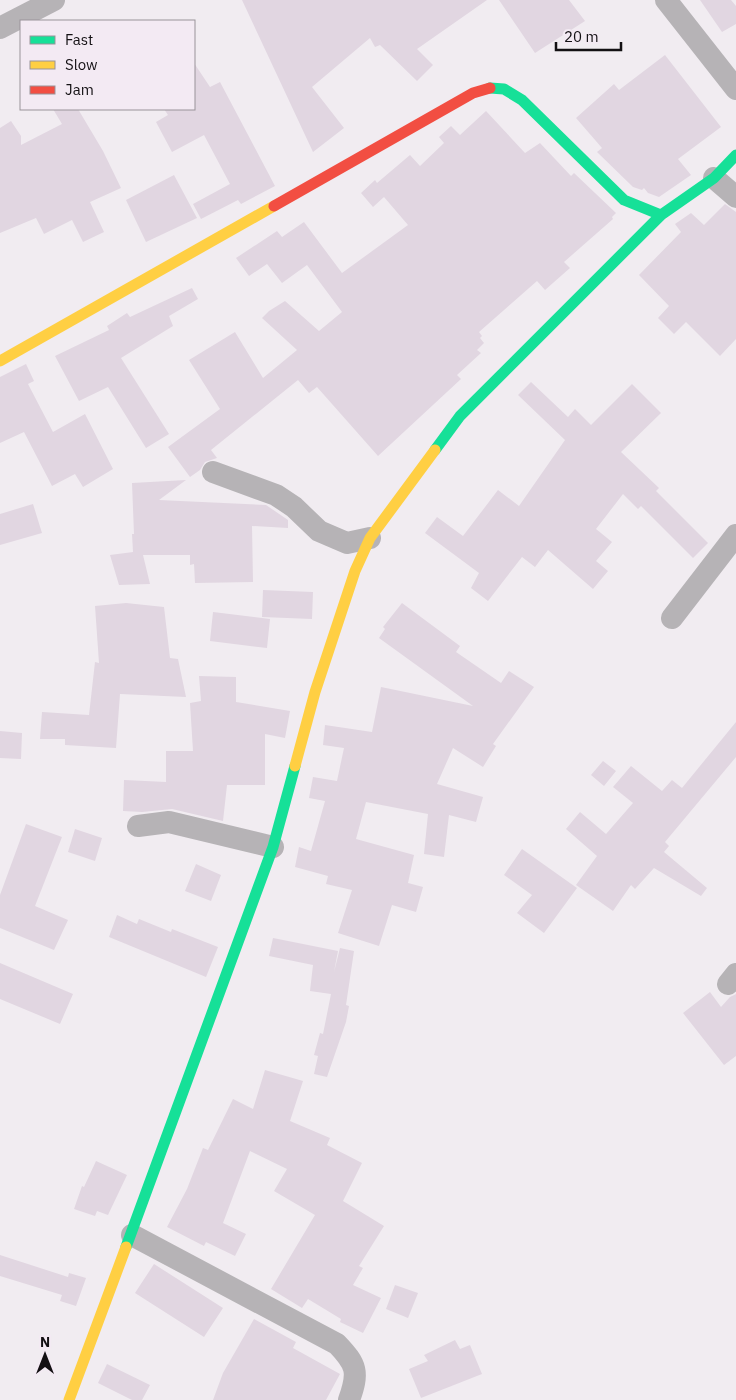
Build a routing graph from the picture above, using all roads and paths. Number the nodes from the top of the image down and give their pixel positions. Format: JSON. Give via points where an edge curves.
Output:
{"nodes":[{"id":1,"x":54,"y":0,"type":"edge"},
{"id":2,"x":666,"y":0,"type":"edge"},
{"id":3,"x":0,"y":28,"type":"edge"},
{"id":4,"x":736,"y":89,"type":"edge"},
{"id":5,"x":736,"y":155,"type":"edge"},
{"id":6,"x":714,"y":178,"type":"junction"},
{"id":7,"x":736,"y":197,"type":"edge"},
{"id":8,"x":661,"y":215,"type":"junction"},
{"id":9,"x":0,"y":361,"type":"edge"},
{"id":10,"x":213,"y":472,"type":"dead end"},
{"id":11,"x":736,"y":535,"type":"edge"},
{"id":12,"x":370,"y":538,"type":"junction"},
{"id":13,"x":672,"y":618,"type":"dead end"},
{"id":14,"x":138,"y":826,"type":"dead end"},
{"id":15,"x":273,"y":846,"type":"junction"},
{"id":16,"x":132,"y":1235,"type":"junction"},
{"id":17,"x":69,"y":1400,"type":"edge"},
{"id":18,"x":350,"y":1400,"type":"edge"}],
"edges":[{"from":1,"to":3,"type":"street"},
{"from":2,"to":4,"type":"street"},
{"from":5,"to":6,"type":"street"},
{"from":6,"to":7,"type":"street"},
{"from":6,"to":8,"type":"street"},
{"from":8,"to":9,"type":"street","via":[[624,200],[522,100],[508,89],[491,87],[473,94]]},
{"from":8,"to":12,"type":"street","via":[[460,416]]},
{"from":10,"to":12,"type":"street","via":[[276,495],[319,531],[347,543]]},
{"from":11,"to":13,"type":"street"},
{"from":12,"to":15,"type":"street","via":[[355,571],[315,692]]},
{"from":14,"to":15,"type":"street","via":[[169,822]]},
{"from":15,"to":16,"type":"street"},
{"from":16,"to":17,"type":"street"},
{"from":16,"to":18,"type":"street","via":[[337,1344],[352,1360],[357,1379]]}]}
